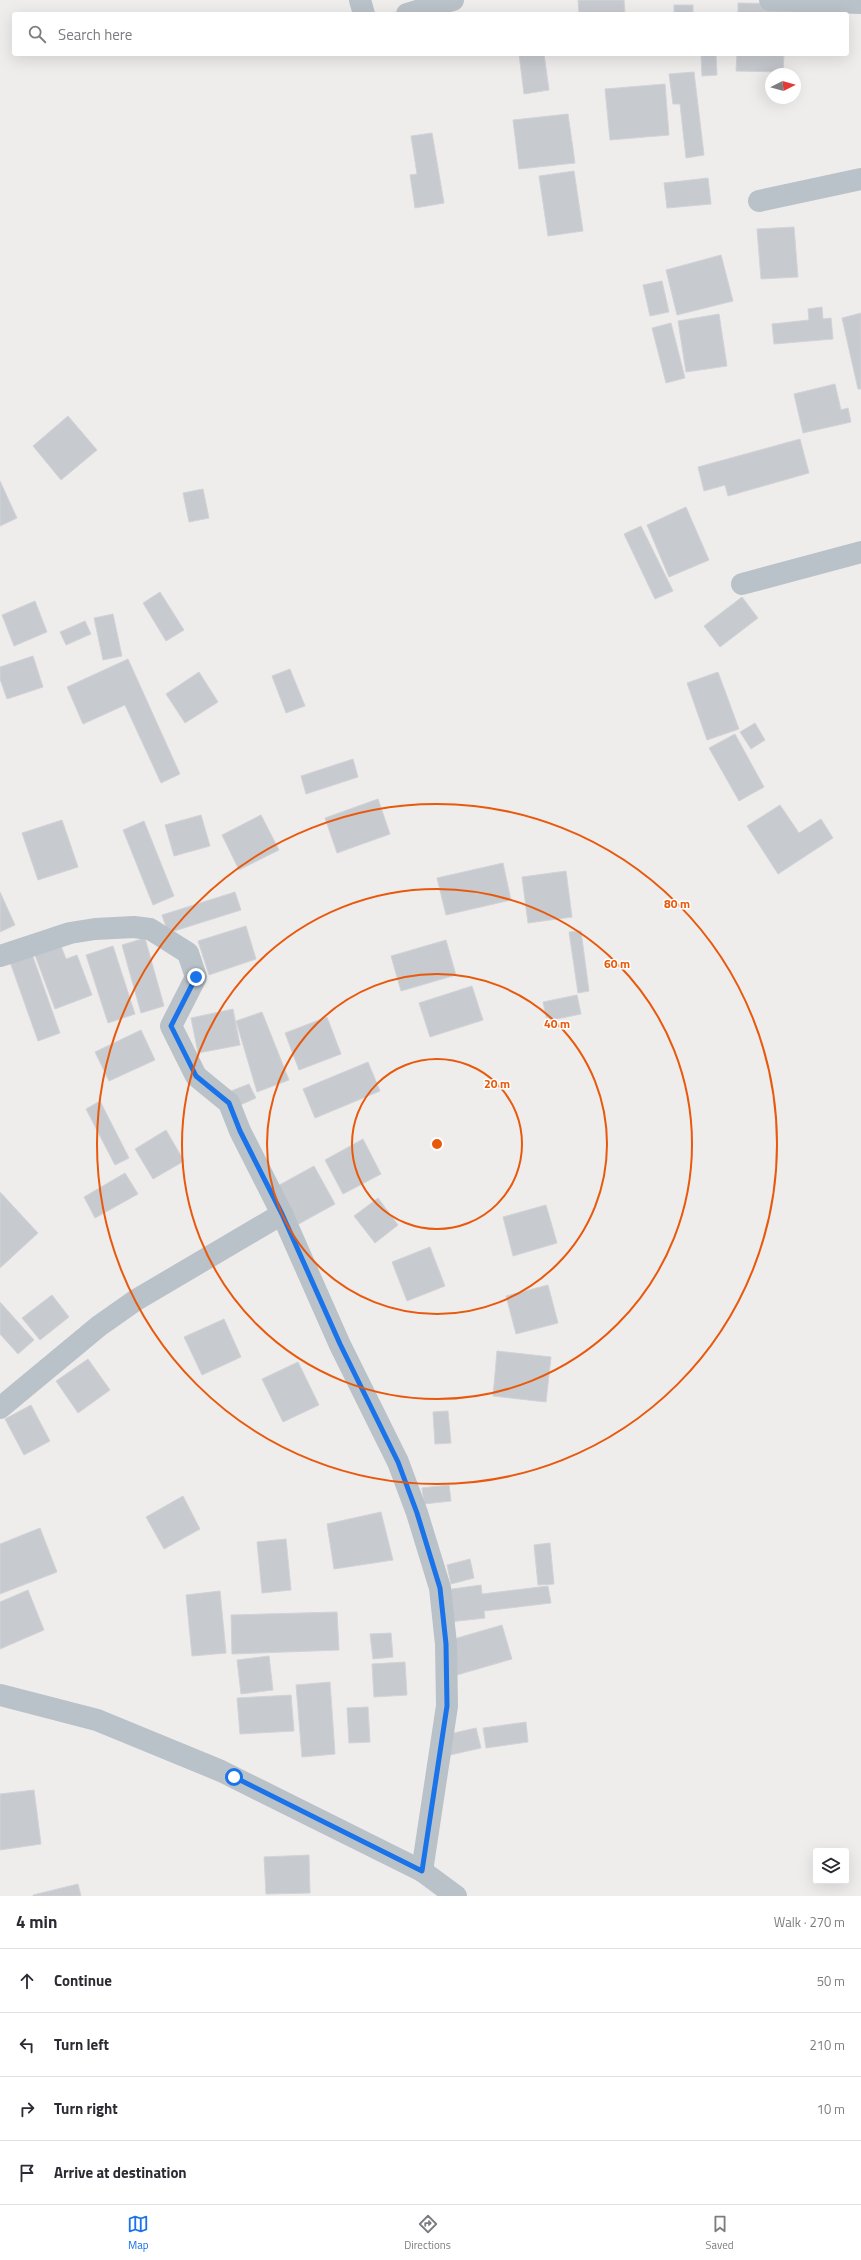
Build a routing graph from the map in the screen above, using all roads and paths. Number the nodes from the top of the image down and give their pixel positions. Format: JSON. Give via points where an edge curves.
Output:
{"nodes":[{"id":1,"x":360,"y":0,"type":"edge"},
{"id":2,"x":452,"y":0,"type":"edge"},
{"id":3,"x":770,"y":0,"type":"edge"},
{"id":4,"x":861,"y":3,"type":"edge"},
{"id":5,"x":363,"y":12,"type":"edge"},
{"id":6,"x":413,"y":12,"type":"edge"},
{"id":7,"x":861,"y":180,"type":"edge"},
{"id":8,"x":759,"y":201,"type":"dead end"},
{"id":9,"x":861,"y":552,"type":"edge"},
{"id":10,"x":742,"y":584,"type":"dead end"},
{"id":11,"x":0,"y":956,"type":"edge"},
{"id":12,"x":282,"y":1214,"type":"junction"},
{"id":13,"x":0,"y":1408,"type":"edge"},
{"id":14,"x":0,"y":1695,"type":"edge"},
{"id":15,"x":422,"y":1871,"type":"junction"},
{"id":16,"x":456,"y":1896,"type":"edge"}],
"edges":[{"from":1,"to":5,"type":"street"},
{"from":2,"to":6,"type":"street"},
{"from":3,"to":4,"type":"street"},
{"from":7,"to":8,"type":"street"},
{"from":9,"to":10,"type":"street"},
{"from":11,"to":12,"type":"street","via":[[70,933],[134,927],[150,929],[188,953],[196,977],[171,1026],[196,1076],[229,1103],[240,1131]]},
{"from":12,"to":13,"type":"street","via":[[136,1300],[100,1326]]},
{"from":12,"to":15,"type":"street","via":[[340,1344],[398,1462],[440,1588],[446,1644],[447,1706]]},
{"from":14,"to":15,"type":"street","via":[[96,1720],[221,1771]]},
{"from":15,"to":16,"type":"street"}]}
